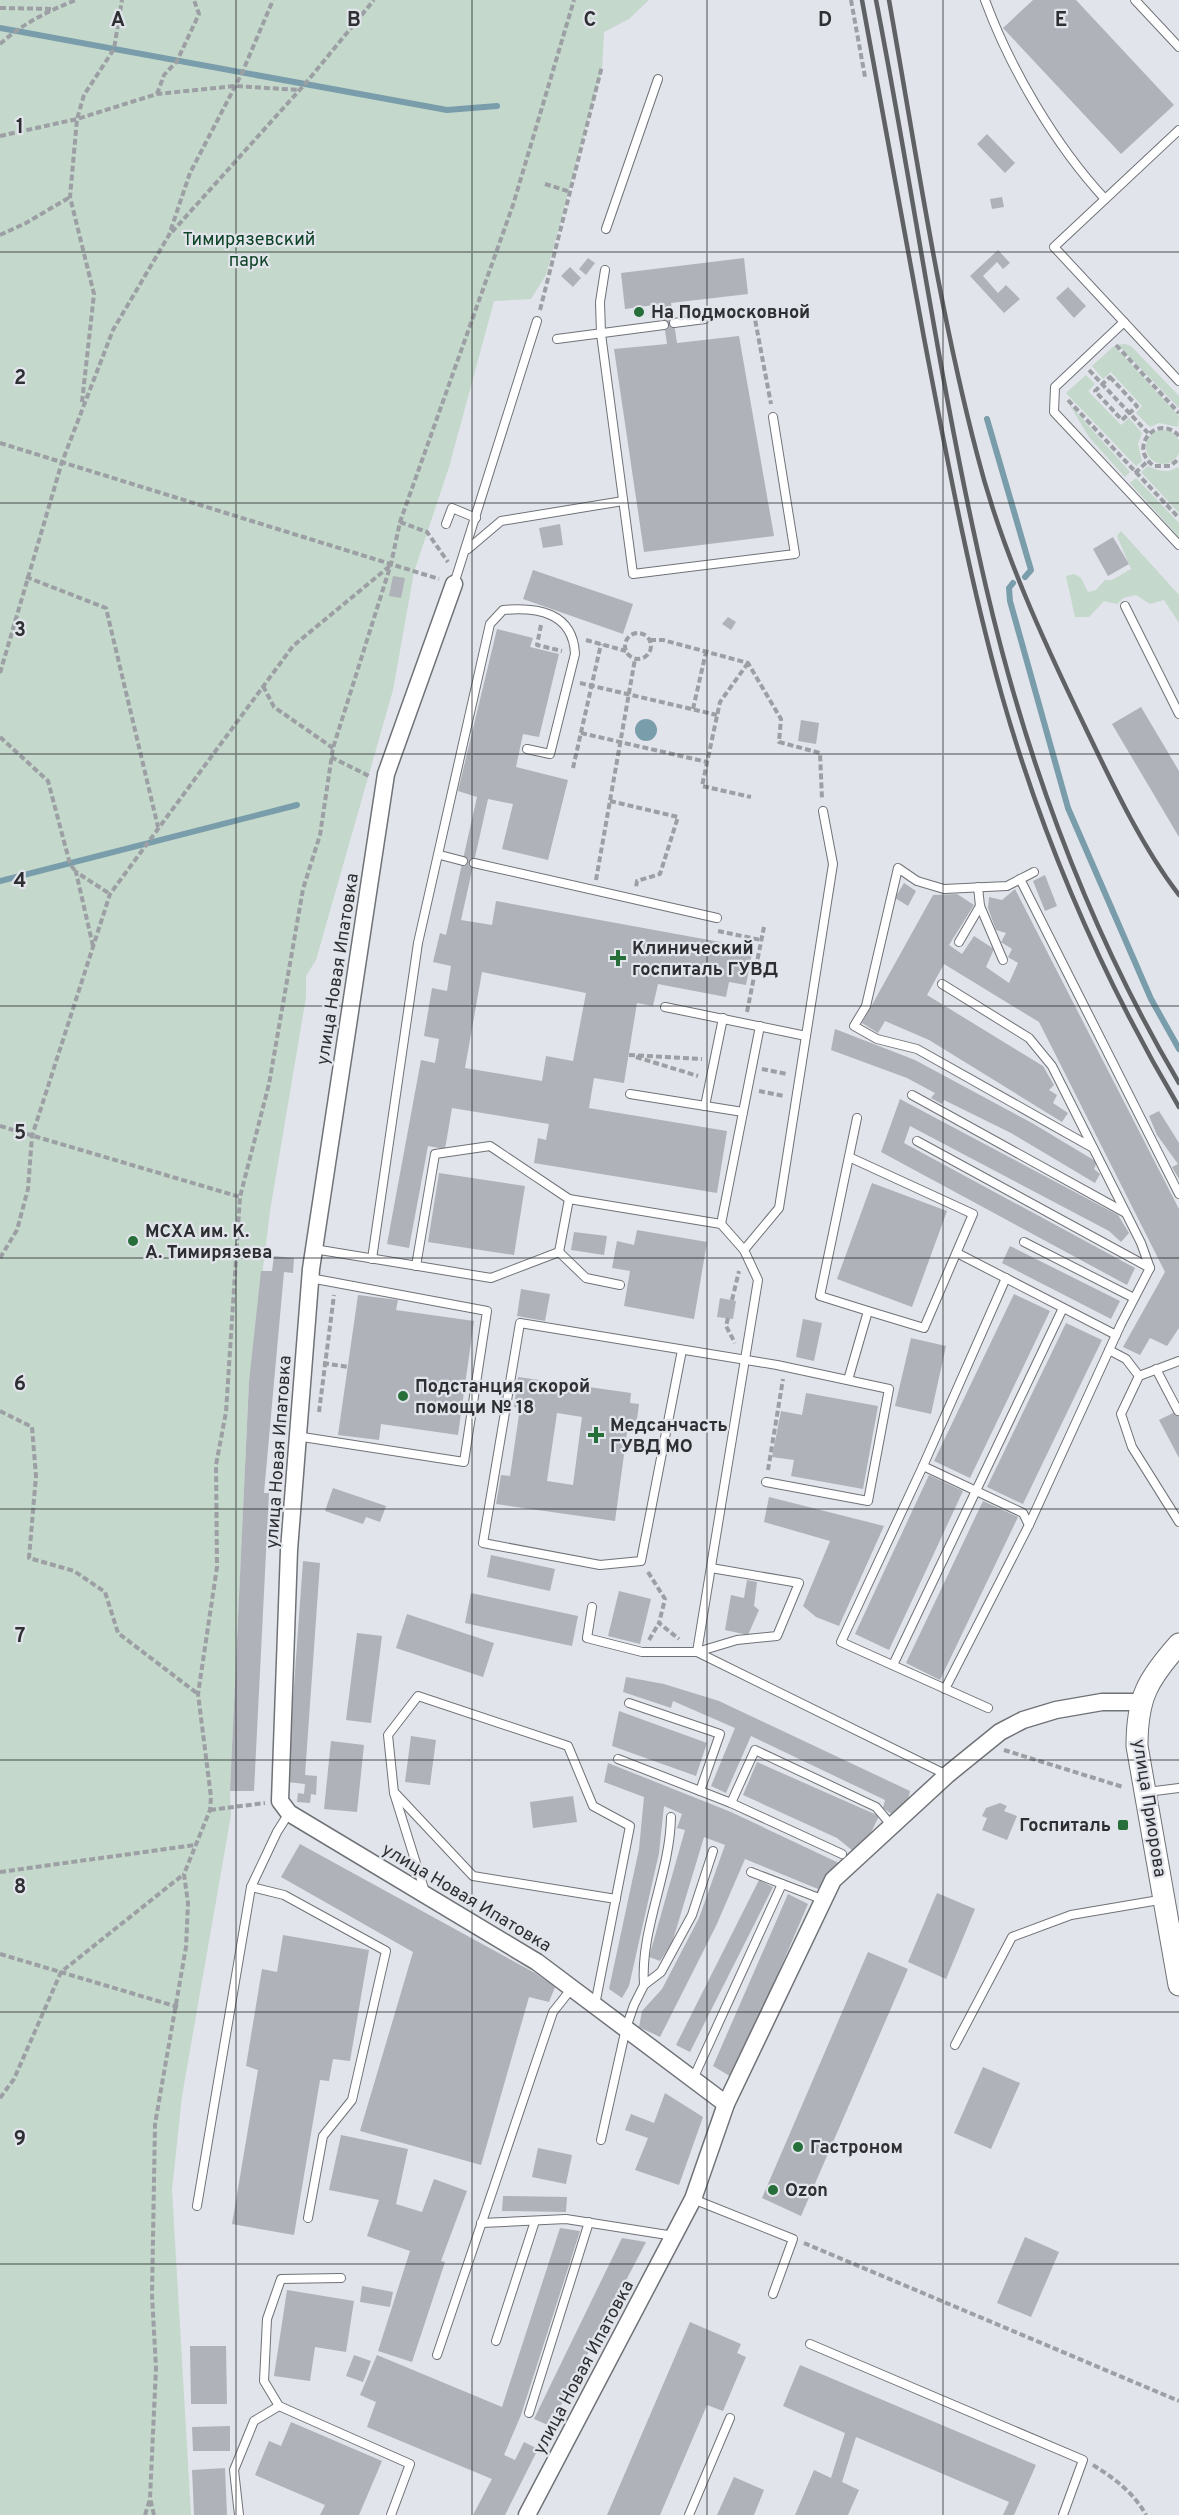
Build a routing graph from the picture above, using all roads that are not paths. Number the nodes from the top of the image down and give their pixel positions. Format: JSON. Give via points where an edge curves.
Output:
{"nodes":[{"id":1,"x":985,"y":0,"type":"edge"},
{"id":2,"x":1135,"y":0,"type":"edge"},
{"id":3,"x":1179,"y":47,"type":"edge"},
{"id":4,"x":657,"y":79,"type":"dead end"},
{"id":5,"x":1179,"y":130,"type":"edge"},
{"id":6,"x":1105,"y":199,"type":"junction"},
{"id":7,"x":606,"y":229,"type":"dead end"},
{"id":8,"x":605,"y":270,"type":"dead end"},
{"id":9,"x":705,"y":320,"type":"road end"},
{"id":10,"x":537,"y":321,"type":"road end"},
{"id":11,"x":1124,"y":322,"type":"junction"},
{"id":12,"x":674,"y":323,"type":"dead end"},
{"id":13,"x":664,"y":325,"type":"dead end"},
{"id":14,"x":602,"y":334,"type":"junction"},
{"id":15,"x":557,"y":339,"type":"dead end"},
{"id":16,"x":1179,"y":381,"type":"edge"},
{"id":17,"x":773,"y":417,"type":"road end"},
{"id":18,"x":623,"y":501,"type":"junction"},
{"id":19,"x":476,"y":518,"type":"junction"},
{"id":20,"x":446,"y":524,"type":"dead end"},
{"id":21,"x":1179,"y":545,"type":"edge"},
{"id":22,"x":466,"y":551,"type":"junction"},
{"id":23,"x":457,"y":577,"type":"joint"},
{"id":24,"x":1125,"y":606,"type":"dead end"},
{"id":25,"x":1179,"y":714,"type":"edge"},
{"id":26,"x":527,"y":749,"type":"dead end"},
{"id":27,"x":823,"y":811,"type":"road end"},
{"id":28,"x":440,"y":855,"type":"junction"},
{"id":29,"x":463,"y":861,"type":"dead end"},
{"id":30,"x":474,"y":863,"type":"dead end"},
{"id":31,"x":1034,"y":872,"type":"dead end"},
{"id":32,"x":1020,"y":879,"type":"junction"},
{"id":33,"x":978,"y":887,"type":"junction"},
{"id":34,"x":980,"y":906,"type":"junction"},
{"id":35,"x":717,"y":918,"type":"road end"},
{"id":36,"x":958,"y":942,"type":"dead end"},
{"id":37,"x":1002,"y":960,"type":"dead end"},
{"id":38,"x":942,"y":984,"type":"dead end"},
{"id":39,"x":665,"y":1007,"type":"dead end"},
{"id":40,"x":723,"y":1018,"type":"junction"},
{"id":41,"x":760,"y":1026,"type":"junction"},
{"id":42,"x":806,"y":1036,"type":"junction"},
{"id":43,"x":630,"y":1094,"type":"dead end"},
{"id":44,"x":912,"y":1095,"type":"dead end"},
{"id":45,"x":705,"y":1106,"type":"junction"},
{"id":46,"x":743,"y":1112,"type":"junction"},
{"id":47,"x":857,"y":1118,"type":"dead end"},
{"id":48,"x":917,"y":1141,"type":"dead end"},
{"id":49,"x":1093,"y":1148,"type":"junction"},
{"id":50,"x":849,"y":1157,"type":"junction"},
{"id":51,"x":1179,"y":1194,"type":"edge"},
{"id":52,"x":569,"y":1199,"type":"junction"},
{"id":53,"x":1125,"y":1212,"type":"junction"},
{"id":54,"x":721,"y":1224,"type":"junction"},
{"id":55,"x":1024,"y":1242,"type":"dead end"},
{"id":56,"x":314,"y":1249,"type":"junction"},
{"id":57,"x":744,"y":1250,"type":"junction"},
{"id":58,"x":559,"y":1252,"type":"junction"},
{"id":59,"x":957,"y":1253,"type":"junction"},
{"id":60,"x":372,"y":1259,"type":"junction"},
{"id":61,"x":416,"y":1266,"type":"junction"},
{"id":62,"x":1150,"y":1268,"type":"junction"},
{"id":63,"x":310,"y":1278,"type":"junction"},
{"id":64,"x":1006,"y":1278,"type":"junction"},
{"id":65,"x":620,"y":1285,"type":"dead end"},
{"id":66,"x":1134,"y":1298,"type":"junction"},
{"id":67,"x":1063,"y":1308,"type":"junction"},
{"id":68,"x":868,"y":1311,"type":"junction"},
{"id":69,"x":1116,"y":1335,"type":"junction"},
{"id":70,"x":682,"y":1350,"type":"junction"},
{"id":71,"x":1109,"y":1350,"type":"junction"},
{"id":72,"x":743,"y":1360,"type":"junction"},
{"id":73,"x":1179,"y":1361,"type":"edge"},
{"id":74,"x":1156,"y":1369,"type":"junction"},
{"id":75,"x":1138,"y":1376,"type":"junction"},
{"id":76,"x":848,"y":1380,"type":"junction"},
{"id":77,"x":1178,"y":1411,"type":"edge"},
{"id":78,"x":296,"y":1436,"type":"junction"},
{"id":79,"x":923,"y":1466,"type":"junction"},
{"id":80,"x":766,"y":1482,"type":"road end"},
{"id":81,"x":976,"y":1490,"type":"junction"},
{"id":82,"x":1179,"y":1522,"type":"edge"},
{"id":83,"x":1029,"y":1525,"type":"junction"},
{"id":84,"x":711,"y":1568,"type":"junction"},
{"id":85,"x":592,"y":1607,"type":"dead end"},
{"id":86,"x":1179,"y":1644,"type":"edge"},
{"id":87,"x":697,"y":1652,"type":"junction"},
{"id":88,"x":893,"y":1665,"type":"junction"},
{"id":89,"x":945,"y":1689,"type":"junction"},
{"id":90,"x":1140,"y":1702,"type":"junction"},
{"id":91,"x":629,"y":1703,"type":"dead end"},
{"id":92,"x":988,"y":1708,"type":"dead end"},
{"id":93,"x":618,"y":1759,"type":"dead end"},
{"id":94,"x":947,"y":1775,"type":"junction"},
{"id":95,"x":1179,"y":1788,"type":"edge"},
{"id":96,"x":700,"y":1791,"type":"junction"},
{"id":97,"x":1147,"y":1792,"type":"junction"},
{"id":98,"x":394,"y":1793,"type":"junction"},
{"id":99,"x":731,"y":1803,"type":"junction"},
{"id":100,"x":285,"y":1807,"type":"junction"},
{"id":101,"x":671,"y":1817,"type":"dead end"},
{"id":102,"x":892,"y":1826,"type":"junction"},
{"id":103,"x":712,"y":1851,"type":"dead end"},
{"id":104,"x":842,"y":1854,"type":"dead end"},
{"id":105,"x":751,"y":1872,"type":"dead end"},
{"id":106,"x":782,"y":1884,"type":"junction"},
{"id":107,"x":251,"y":1887,"type":"junction"},
{"id":108,"x":425,"y":1893,"type":"junction"},
{"id":109,"x":616,"y":1899,"type":"junction"},
{"id":110,"x":1165,"y":1899,"type":"junction"},
{"id":111,"x":824,"y":1900,"type":"junction"},
{"id":112,"x":1177,"y":1960,"type":"edge"},
{"id":113,"x":1179,"y":1985,"type":"edge"},
{"id":114,"x":644,"y":1986,"type":"junction"},
{"id":115,"x":572,"y":1988,"type":"junction"},
{"id":116,"x":595,"y":2005,"type":"junction"},
{"id":117,"x":626,"y":2028,"type":"junction"},
{"id":118,"x":955,"y":2046,"type":"dead end"},
{"id":119,"x":693,"y":2079,"type":"junction"},
{"id":120,"x":726,"y":2104,"type":"junction"},
{"id":121,"x":601,"y":2140,"type":"dead end"},
{"id":122,"x":693,"y":2199,"type":"junction"},
{"id":123,"x":197,"y":2206,"type":"dead end"},
{"id":124,"x":308,"y":2218,"type":"dead end"},
{"id":125,"x":535,"y":2221,"type":"junction"},
{"id":126,"x":589,"y":2222,"type":"junction"},
{"id":127,"x":481,"y":2223,"type":"junction"},
{"id":128,"x":674,"y":2236,"type":"junction"},
{"id":129,"x":341,"y":2278,"type":"dead end"},
{"id":130,"x":773,"y":2294,"type":"dead end"},
{"id":131,"x":496,"y":2340,"type":"dead end"},
{"id":132,"x":810,"y":2344,"type":"dead end"},
{"id":133,"x":437,"y":2355,"type":"dead end"},
{"id":134,"x":279,"y":2406,"type":"junction"},
{"id":135,"x":529,"y":2413,"type":"dead end"},
{"id":136,"x":730,"y":2418,"type":"dead end"},
{"id":137,"x":239,"y":2515,"type":"edge"},
{"id":138,"x":391,"y":2515,"type":"edge"},
{"id":139,"x":527,"y":2515,"type":"edge"},
{"id":140,"x":689,"y":2515,"type":"edge"},
{"id":141,"x":1063,"y":2515,"type":"edge"}],
"edges":[{"from":1,"to":6,"type":"lane","via":[[1001,44],[1029,91],[1076,167]]},
{"from":2,"to":3,"type":"lane"},
{"from":4,"to":7,"type":"lane"},
{"from":5,"to":6,"type":"lane"},
{"from":6,"to":11,"type":"lane","via":[[1053,247]]},
{"from":8,"to":14,"type":"lane","via":[[600,302]]},
{"from":9,"to":12,"type":"lane"},
{"from":10,"to":19,"type":"lane"},
{"from":11,"to":16,"type":"lane"},
{"from":11,"to":21,"type":"lane","via":[[1055,387],[1054,412]]},
{"from":13,"to":14,"type":"lane"},
{"from":14,"to":15,"type":"lane"},
{"from":14,"to":18,"type":"lane"},
{"from":17,"to":18,"type":"lane","via":[[795,554],[633,574]]},
{"from":18,"to":22,"type":"lane","via":[[501,521]]},
{"from":19,"to":20,"type":"lane","via":[[452,508]]},
{"from":19,"to":22,"type":"lane"},
{"from":22,"to":23,"type":"lane"},
{"from":23,"to":56,"type":"street","name":"улица Новая Ипатовка","via":[[386,774]]},
{"from":24,"to":25,"type":"lane"},
{"from":26,"to":28,"type":"lane","via":[[550,754],[570,680],[574,637],[559,618],[528,608],[503,610],[490,624]]},
{"from":27,"to":42,"type":"lane","via":[[833,864]]},
{"from":28,"to":29,"type":"lane"},
{"from":28,"to":60,"type":"lane","via":[[417,943]]},
{"from":30,"to":35,"type":"lane"},
{"from":31,"to":32,"type":"lane"},
{"from":32,"to":33,"type":"lane","via":[[1007,886]]},
{"from":32,"to":51,"type":"lane"},
{"from":33,"to":34,"type":"lane"},
{"from":33,"to":49,"type":"lane","via":[[944,889],[917,881],[898,868],[866,1006],[854,1026],[877,1039],[917,1049]]},
{"from":34,"to":36,"type":"lane"},
{"from":34,"to":37,"type":"lane"},
{"from":38,"to":49,"type":"lane","via":[[1029,1038],[1052,1066]]},
{"from":39,"to":40,"type":"lane"},
{"from":40,"to":41,"type":"lane"},
{"from":40,"to":45,"type":"lane"},
{"from":41,"to":42,"type":"lane"},
{"from":41,"to":46,"type":"lane"},
{"from":42,"to":57,"type":"lane","via":[[779,1208]]},
{"from":43,"to":45,"type":"lane"},
{"from":44,"to":53,"type":"lane"},
{"from":45,"to":46,"type":"lane"},
{"from":46,"to":54,"type":"lane"},
{"from":47,"to":50,"type":"lane"},
{"from":48,"to":62,"type":"lane"},
{"from":49,"to":53,"type":"lane"},
{"from":50,"to":59,"type":"lane","via":[[974,1214]]},
{"from":50,"to":68,"type":"lane","via":[[820,1296]]},
{"from":52,"to":54,"type":"lane"},
{"from":52,"to":58,"type":"lane"},
{"from":52,"to":61,"type":"lane","via":[[490,1146],[435,1154]]},
{"from":53,"to":62,"type":"lane"},
{"from":54,"to":57,"type":"lane"},
{"from":55,"to":66,"type":"lane"},
{"from":56,"to":60,"type":"lane"},
{"from":56,"to":63,"type":"street","name":"улица Новая Ипатовка"},
{"from":57,"to":72,"type":"lane","via":[[758,1280]]},
{"from":58,"to":61,"type":"lane","via":[[491,1278]]},
{"from":58,"to":65,"type":"lane","via":[[586,1278]]},
{"from":59,"to":64,"type":"lane"},
{"from":59,"to":68,"type":"lane","via":[[924,1328]]},
{"from":60,"to":61,"type":"lane"},
{"from":62,"to":66,"type":"lane"},
{"from":63,"to":78,"type":"street","name":"улица Новая Ипатовка"},
{"from":63,"to":78,"type":"lane","via":[[487,1311],[464,1462]]},
{"from":64,"to":67,"type":"lane"},
{"from":64,"to":79,"type":"lane"},
{"from":66,"to":69,"type":"lane"},
{"from":67,"to":69,"type":"lane"},
{"from":67,"to":81,"type":"lane"},
{"from":68,"to":76,"type":"lane"},
{"from":69,"to":71,"type":"lane"},
{"from":70,"to":70,"type":"lane","via":[[641,1561],[600,1565],[483,1543],[520,1323]]},
{"from":70,"to":72,"type":"lane"},
{"from":71,"to":75,"type":"lane","via":[[1125,1359]]},
{"from":71,"to":83,"type":"lane"},
{"from":72,"to":76,"type":"lane"},
{"from":72,"to":84,"type":"lane"},
{"from":73,"to":74,"type":"lane"},
{"from":74,"to":75,"type":"lane"},
{"from":74,"to":77,"type":"lane"},
{"from":75,"to":82,"type":"lane","via":[[1121,1414],[1132,1447]]},
{"from":76,"to":80,"type":"lane","via":[[889,1389],[868,1501]]},
{"from":78,"to":100,"type":"street","name":"улица Новая Ипатовка","via":[[289,1550]]},
{"from":79,"to":81,"type":"lane"},
{"from":79,"to":88,"type":"lane","via":[[841,1642]]},
{"from":81,"to":83,"type":"lane","via":[[1023,1513]]},
{"from":81,"to":88,"type":"lane"},
{"from":83,"to":89,"type":"lane"},
{"from":84,"to":87,"type":"lane"},
{"from":84,"to":87,"type":"lane","via":[[799,1583],[777,1636],[737,1640]]},
{"from":85,"to":87,"type":"lane","via":[[587,1638],[642,1652]]},
{"from":86,"to":90,"type":"street","via":[[1147,1684]]},
{"from":87,"to":94,"type":"lane"},
{"from":88,"to":89,"type":"lane"},
{"from":89,"to":92,"type":"lane"},
{"from":90,"to":94,"type":"street","name":"улица Новая Ипатовка","via":[[1102,1702],[1023,1720],[984,1744]]},
{"from":90,"to":97,"type":"street","name":"улица Приорова","via":[[1137,1746]]},
{"from":91,"to":96,"type":"lane","via":[[720,1734]]},
{"from":93,"to":96,"type":"lane"},
{"from":94,"to":102,"type":"street","name":"улица Новая Ипатовка"},
{"from":95,"to":97,"type":"lane"},
{"from":96,"to":99,"type":"lane"},
{"from":97,"to":110,"type":"street","name":"улица Приорова"},
{"from":98,"to":108,"type":"lane"},
{"from":98,"to":109,"type":"lane","via":[[473,1876]]},
{"from":98,"to":109,"type":"lane","via":[[388,1735],[418,1696],[568,1746],[593,1806],[630,1826]]},
{"from":99,"to":102,"type":"lane","via":[[755,1750],[876,1807]]},
{"from":99,"to":104,"type":"lane"},
{"from":100,"to":107,"type":"lane"},
{"from":100,"to":108,"type":"street","name":"улица Новая Ипатовка"},
{"from":101,"to":114,"type":"lane","via":[[671,1846],[642,1965]]},
{"from":102,"to":111,"type":"street","name":"улица Новая Ипатовка","via":[[833,1880]]},
{"from":103,"to":114,"type":"lane","via":[[692,1915],[661,1972]]},
{"from":105,"to":106,"type":"lane"},
{"from":106,"to":111,"type":"lane"},
{"from":106,"to":119,"type":"lane"},
{"from":107,"to":123,"type":"lane"},
{"from":107,"to":124,"type":"lane","via":[[284,1895],[386,1951],[352,2100],[323,2136]]},
{"from":108,"to":115,"type":"street","name":"улица Новая Ипатовка"},
{"from":109,"to":116,"type":"lane"},
{"from":110,"to":112,"type":"street","name":"улица Приорова"},
{"from":110,"to":118,"type":"lane","via":[[1071,1916],[1011,1937]]},
{"from":111,"to":120,"type":"street","name":"улица Новая Ипатовка"},
{"from":112,"to":113,"type":"street","name":"улица Приорова"},
{"from":114,"to":117,"type":"lane"},
{"from":115,"to":116,"type":"street","name":"улица Новая Ипатовка"},
{"from":115,"to":127,"type":"lane","via":[[553,2012]]},
{"from":116,"to":117,"type":"street","name":"улица Новая Ипатовка"},
{"from":117,"to":119,"type":"street","name":"улица Новая Ипатовка"},
{"from":117,"to":121,"type":"lane"},
{"from":119,"to":120,"type":"street","name":"улица Новая Ипатовка"},
{"from":120,"to":122,"type":"street","name":"улица Новая Ипатовка"},
{"from":122,"to":128,"type":"street","name":"улица Новая Ипатовка"},
{"from":122,"to":130,"type":"lane","via":[[793,2239]]},
{"from":125,"to":126,"type":"lane"},
{"from":125,"to":127,"type":"lane"},
{"from":125,"to":131,"type":"lane"},
{"from":126,"to":128,"type":"lane"},
{"from":126,"to":135,"type":"lane"},
{"from":127,"to":133,"type":"lane"},
{"from":128,"to":139,"type":"street","name":"улица Новая Ипатовка"},
{"from":129,"to":134,"type":"lane","via":[[281,2279],[267,2319],[264,2380]]},
{"from":132,"to":141,"type":"lane","via":[[1083,2460]]},
{"from":134,"to":137,"type":"lane","via":[[254,2421],[234,2470]]},
{"from":134,"to":138,"type":"lane","via":[[410,2464]]},
{"from":136,"to":140,"type":"lane"}]}
